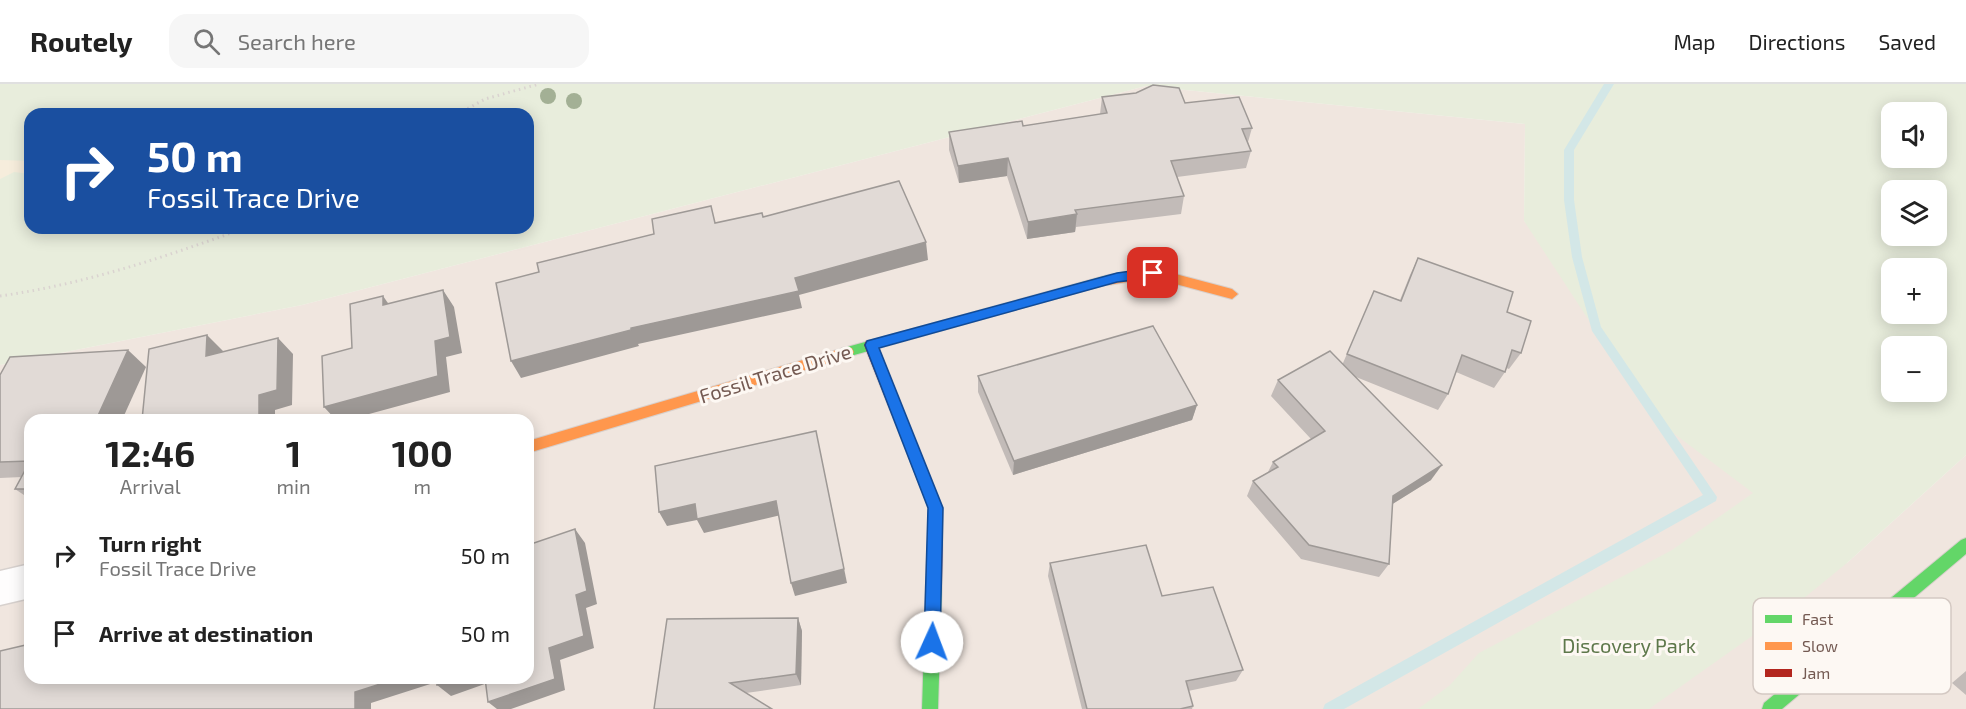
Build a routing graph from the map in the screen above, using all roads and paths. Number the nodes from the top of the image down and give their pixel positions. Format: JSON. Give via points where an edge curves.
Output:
{"nodes":[{"id":1,"x":539,"y":84,"type":"edge"},
{"id":2,"x":469,"y":108,"type":"edge"},
{"id":3,"x":229,"y":234,"type":"edge"},
{"id":4,"x":1232,"y":294,"type":"dead end"},
{"id":5,"x":0,"y":296,"type":"edge"},
{"id":6,"x":871,"y":345,"type":"junction"},
{"id":7,"x":534,"y":445,"type":"edge"},
{"id":8,"x":1966,"y":545,"type":"edge"},
{"id":9,"x":24,"y":582,"type":"edge"},
{"id":10,"x":0,"y":588,"type":"edge"},
{"id":11,"x":1903,"y":598,"type":"edge"},
{"id":12,"x":1788,"y":694,"type":"edge"},
{"id":13,"x":930,"y":709,"type":"edge"},
{"id":14,"x":1770,"y":709,"type":"edge"}],
"edges":[{"from":1,"to":2,"type":"path","via":[[485,99]]},
{"from":3,"to":5,"type":"path","via":[[82,281]]},
{"from":4,"to":6,"type":"street","name":"Fossil Trace Drive","via":[[1153,273],[1117,277]]},
{"from":6,"to":7,"type":"street","name":"Fossil Trace Drive"},
{"from":6,"to":13,"type":"street","via":[[936,508]]},
{"from":8,"to":11,"type":"street"},
{"from":9,"to":10,"type":"street"},
{"from":12,"to":14,"type":"street"}]}
